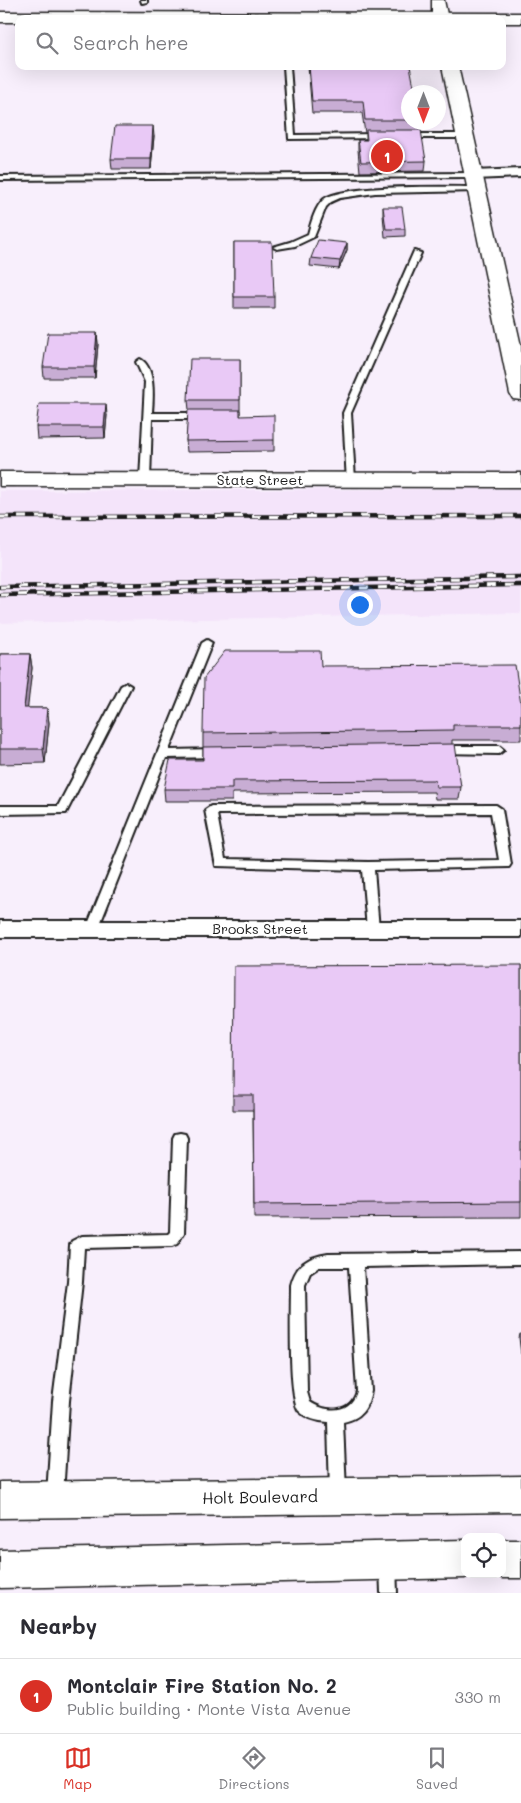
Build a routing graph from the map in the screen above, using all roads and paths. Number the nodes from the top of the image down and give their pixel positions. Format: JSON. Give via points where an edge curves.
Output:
{"nodes":[{"id":1,"x":139,"y":1,"type":"edge"},
{"id":2,"x":162,"y":2,"type":"dead end"},
{"id":3,"x":438,"y":2,"type":"edge"},
{"id":4,"x":440,"y":15,"type":"edge"},
{"id":5,"x":0,"y":17,"type":"edge"},
{"id":6,"x":15,"y":17,"type":"edge"},
{"id":7,"x":506,"y":18,"type":"edge"},
{"id":8,"x":521,"y":18,"type":"edge"},
{"id":9,"x":287,"y":70,"type":"edge"},
{"id":10,"x":451,"y":70,"type":"edge"},
{"id":11,"x":386,"y":136,"type":"edge"},
{"id":12,"x":396,"y":136,"type":"edge"},
{"id":13,"x":465,"y":136,"type":"junction"},
{"id":14,"x":521,"y":173,"type":"edge"},
{"id":15,"x":0,"y":178,"type":"edge"},
{"id":16,"x":475,"y":182,"type":"junction"},
{"id":17,"x":276,"y":247,"type":"dead end"},
{"id":18,"x":417,"y":253,"type":"dead end"},
{"id":19,"x":140,"y":362,"type":"dead end"},
{"id":20,"x":521,"y":394,"type":"edge"},
{"id":21,"x":148,"y":416,"type":"junction"},
{"id":22,"x":206,"y":416,"type":"edge"},
{"id":23,"x":0,"y":479,"type":"edge"},
{"id":24,"x":145,"y":480,"type":"junction"},
{"id":25,"x":350,"y":480,"type":"junction"},
{"id":26,"x":521,"y":480,"type":"edge"},
{"id":27,"x":207,"y":643,"type":"dead end"},
{"id":28,"x":126,"y":686,"type":"dead end"},
{"id":29,"x":430,"y":750,"type":"edge"},
{"id":30,"x":499,"y":750,"type":"dead end"},
{"id":31,"x":232,"y":753,"type":"edge"},
{"id":32,"x":162,"y":754,"type":"junction"},
{"id":33,"x":0,"y":810,"type":"edge"},
{"id":34,"x":368,"y":866,"type":"junction"},
{"id":35,"x":0,"y":929,"type":"edge"},
{"id":36,"x":92,"y":929,"type":"junction"},
{"id":37,"x":373,"y":929,"type":"junction"},
{"id":38,"x":521,"y":929,"type":"edge"},
{"id":39,"x":180,"y":1138,"type":"dead end"},
{"id":40,"x":521,"y":1258,"type":"edge"},
{"id":41,"x":356,"y":1261,"type":"junction"},
{"id":42,"x":335,"y":1416,"type":"junction"},
{"id":43,"x":521,"y":1494,"type":"edge"},
{"id":44,"x":338,"y":1496,"type":"junction"},
{"id":45,"x":55,"y":1499,"type":"junction"},
{"id":46,"x":0,"y":1500,"type":"edge"},
{"id":47,"x":506,"y":1559,"type":"edge"},
{"id":48,"x":521,"y":1559,"type":"edge"},
{"id":49,"x":461,"y":1560,"type":"edge"},
{"id":50,"x":0,"y":1569,"type":"edge"},
{"id":51,"x":388,"y":1577,"type":"edge"}],
"edges":[{"from":1,"to":2,"type":"main road"},
{"from":3,"to":4,"type":"main road"},
{"from":5,"to":6,"type":"main road"},
{"from":7,"to":8,"type":"main road"},
{"from":9,"to":11,"type":"lane","via":[[292,136]]},
{"from":10,"to":13,"type":"main road"},
{"from":12,"to":13,"type":"lane"},
{"from":13,"to":16,"type":"main road"},
{"from":14,"to":16,"type":"street"},
{"from":15,"to":16,"type":"lane"},
{"from":16,"to":17,"type":"lane","via":[[342,195],[322,207],[312,235]]},
{"from":16,"to":20,"type":"main road"},
{"from":18,"to":25,"type":"lane","via":[[347,413]]},
{"from":19,"to":21,"type":"lane","via":[[149,382]]},
{"from":21,"to":22,"type":"lane"},
{"from":21,"to":24,"type":"lane"},
{"from":23,"to":24,"type":"main road","name":"State Street"},
{"from":24,"to":25,"type":"main road","name":"State Street"},
{"from":25,"to":26,"type":"main road","name":"State Street"},
{"from":27,"to":32,"type":"lane"},
{"from":28,"to":33,"type":"lane","via":[[62,810]]},
{"from":29,"to":30,"type":"lane"},
{"from":31,"to":32,"type":"lane"},
{"from":32,"to":36,"type":"lane"},
{"from":34,"to":34,"type":"lane","via":[[505,864],[496,809],[211,810],[220,863]]},
{"from":34,"to":37,"type":"lane"},
{"from":35,"to":36,"type":"street","name":"Brooks Street"},
{"from":36,"to":37,"type":"street","name":"Brooks Street"},
{"from":37,"to":38,"type":"street","name":"Brooks Street"},
{"from":39,"to":45,"type":"lane","via":[[177,1233],[172,1240],[82,1242],[77,1245]]},
{"from":40,"to":41,"type":"lane"},
{"from":41,"to":42,"type":"lane","via":[[364,1391],[361,1404],[352,1413]]},
{"from":41,"to":42,"type":"lane","via":[[317,1262],[306,1266],[299,1275],[300,1392],[304,1406],[316,1414]]},
{"from":42,"to":44,"type":"lane"},
{"from":43,"to":44,"type":"main road","name":"Holt Boulevard"},
{"from":44,"to":45,"type":"main road","name":"Holt Boulevard"},
{"from":45,"to":46,"type":"main road","name":"Holt Boulevard"},
{"from":47,"to":48,"type":"main road"},
{"from":49,"to":51,"type":"main road"},
{"from":50,"to":51,"type":"main road"}]}
